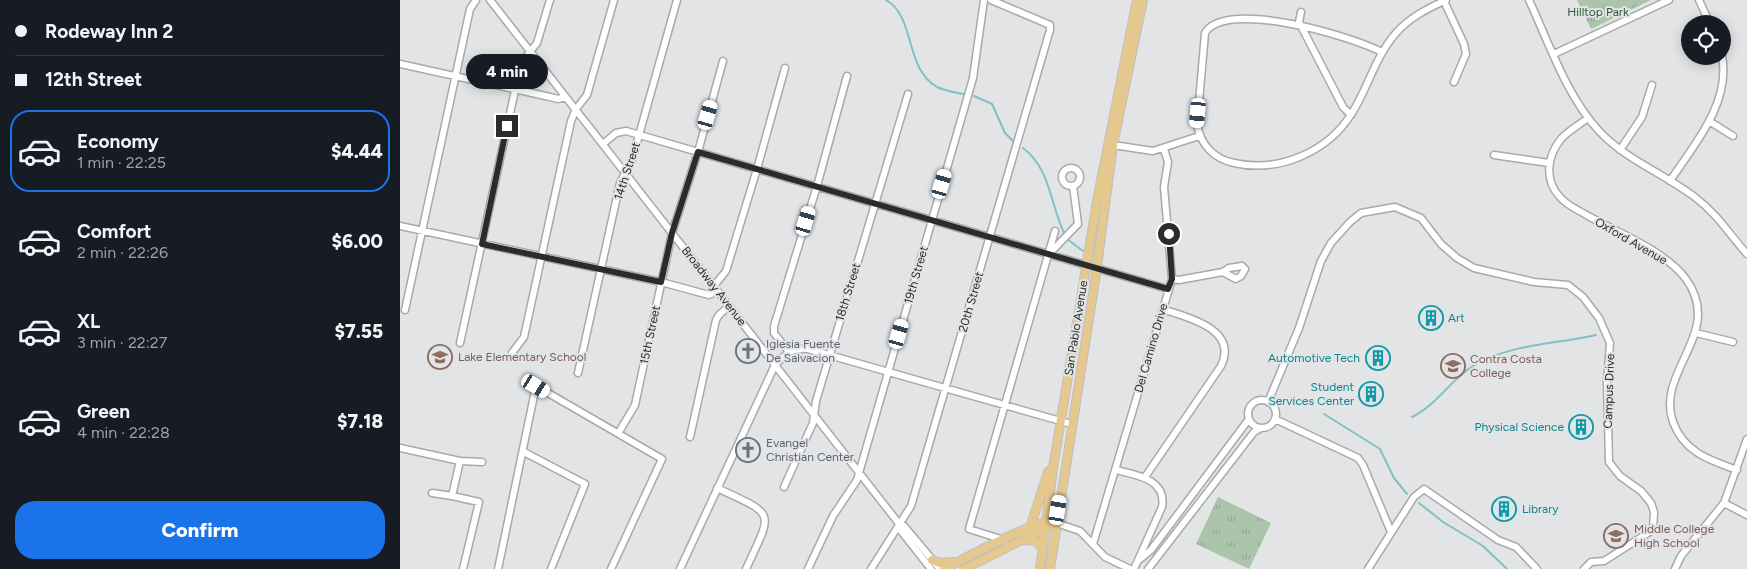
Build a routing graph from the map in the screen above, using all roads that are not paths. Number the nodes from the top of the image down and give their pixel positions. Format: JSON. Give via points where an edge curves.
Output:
{"nodes":[{"id":1,"x":476,"y":0,"type":"edge"},
{"id":2,"x":490,"y":0,"type":"edge"},
{"id":3,"x":550,"y":0,"type":"edge"},
{"id":4,"x":614,"y":0,"type":"edge"},
{"id":5,"x":677,"y":0,"type":"edge"},
{"id":6,"x":984,"y":0,"type":"edge"},
{"id":7,"x":991,"y":0,"type":"edge"},
{"id":8,"x":1137,"y":0,"type":"edge"},
{"id":9,"x":1143,"y":0,"type":"edge"},
{"id":10,"x":1445,"y":0,"type":"edge"},
{"id":11,"x":1529,"y":0,"type":"edge"},
{"id":12,"x":1668,"y":0,"type":"edge"},
{"id":13,"x":1700,"y":0,"type":"edge"},
{"id":14,"x":1293,"y":9,"type":"dead end"},
{"id":15,"x":1301,"y":12,"type":"junction"},
{"id":16,"x":1706,"y":15,"type":"edge"},
{"id":17,"x":1309,"y":16,"type":"dead end"},
{"id":18,"x":1211,"y":19,"type":"dead end"},
{"id":19,"x":1327,"y":25,"type":"dead end"},
{"id":20,"x":531,"y":52,"type":"junction"},
{"id":21,"x":1382,"y":52,"type":"junction"},
{"id":22,"x":1554,"y":54,"type":"junction"},
{"id":23,"x":723,"y":61,"type":"dead end"},
{"id":24,"x":400,"y":64,"type":"edge"},
{"id":25,"x":1722,"y":65,"type":"edge"},
{"id":26,"x":785,"y":68,"type":"dead end"},
{"id":27,"x":456,"y":76,"type":"junction"},
{"id":28,"x":847,"y":76,"type":"dead end"},
{"id":29,"x":1454,"y":82,"type":"dead end"},
{"id":30,"x":1652,"y":84,"type":"dead end"},
{"id":31,"x":515,"y":88,"type":"junction"},
{"id":32,"x":908,"y":94,"type":"dead end"},
{"id":33,"x":566,"y":96,"type":"junction"},
{"id":34,"x":576,"y":109,"type":"junction"},
{"id":35,"x":1351,"y":114,"type":"junction"},
{"id":36,"x":1588,"y":118,"type":"junction"},
{"id":37,"x":1709,"y":121,"type":"junction"},
{"id":38,"x":639,"y":134,"type":"junction"},
{"id":39,"x":1199,"y":136,"type":"junction"},
{"id":40,"x":1733,"y":136,"type":"dead end"},
{"id":41,"x":603,"y":144,"type":"junction"},
{"id":42,"x":1113,"y":145,"type":"junction"},
{"id":43,"x":1164,"y":149,"type":"junction"},
{"id":44,"x":1620,"y":150,"type":"junction"},
{"id":45,"x":698,"y":152,"type":"junction"},
{"id":46,"x":1494,"y":155,"type":"dead end"},
{"id":47,"x":1549,"y":163,"type":"junction"},
{"id":48,"x":757,"y":169,"type":"junction"},
{"id":49,"x":625,"y":173,"type":"junction"},
{"id":50,"x":1670,"y":181,"type":"junction"},
{"id":51,"x":817,"y":186,"type":"junction"},
{"id":52,"x":1073,"y":186,"type":"dead end"},
{"id":53,"x":875,"y":203,"type":"junction"},
{"id":54,"x":932,"y":220,"type":"junction"},
{"id":55,"x":400,"y":226,"type":"edge"},
{"id":56,"x":422,"y":231,"type":"junction"},
{"id":57,"x":1055,"y":231,"type":"dead end"},
{"id":58,"x":672,"y":233,"type":"junction"},
{"id":59,"x":990,"y":237,"type":"junction"},
{"id":60,"x":482,"y":244,"type":"junction"},
{"id":61,"x":1049,"y":254,"type":"junction"},
{"id":62,"x":1747,"y":254,"type":"edge"},
{"id":63,"x":541,"y":256,"type":"junction"},
{"id":64,"x":1086,"y":265,"type":"junction"},
{"id":65,"x":1097,"y":268,"type":"junction"},
{"id":66,"x":602,"y":269,"type":"junction"},
{"id":67,"x":1223,"y":272,"type":"dead end"},
{"id":68,"x":1172,"y":279,"type":"junction"},
{"id":69,"x":661,"y":282,"type":"junction"},
{"id":70,"x":716,"y":288,"type":"junction"},
{"id":71,"x":1168,"y":289,"type":"junction"},
{"id":72,"x":729,"y":306,"type":"junction"},
{"id":73,"x":1162,"y":309,"type":"junction"},
{"id":74,"x":404,"y":310,"type":"dead end"},
{"id":75,"x":1696,"y":333,"type":"junction"},
{"id":76,"x":1733,"y":342,"type":"dead end"},
{"id":77,"x":460,"y":343,"type":"dead end"},
{"id":78,"x":788,"y":351,"type":"junction"},
{"id":79,"x":512,"y":353,"type":"dead end"},
{"id":80,"x":829,"y":355,"type":"junction"},
{"id":81,"x":775,"y":365,"type":"junction"},
{"id":82,"x":888,"y":372,"type":"junction"},
{"id":83,"x":578,"y":373,"type":"dead end"},
{"id":84,"x":947,"y":390,"type":"junction"},
{"id":85,"x":1268,"y":402,"type":"junction"},
{"id":86,"x":1004,"y":406,"type":"junction"},
{"id":87,"x":813,"y":413,"type":"junction"},
{"id":88,"x":1249,"y":419,"type":"junction"},
{"id":89,"x":1275,"y":420,"type":"junction"},
{"id":90,"x":1061,"y":422,"type":"junction"},
{"id":91,"x":1071,"y":424,"type":"junction"},
{"id":92,"x":1261,"y":428,"type":"junction"},
{"id":93,"x":618,"y":432,"type":"junction"},
{"id":94,"x":690,"y":437,"type":"dead end"},
{"id":95,"x":1747,"y":439,"type":"edge"},
{"id":96,"x":400,"y":448,"type":"edge"},
{"id":97,"x":524,"y":452,"type":"junction"},
{"id":98,"x":460,"y":460,"type":"junction"},
{"id":99,"x":482,"y":462,"type":"dead end"},
{"id":100,"x":1053,"y":468,"type":"junction"},
{"id":101,"x":1116,"y":470,"type":"junction"},
{"id":102,"x":1737,"y":470,"type":"junction"},
{"id":103,"x":858,"y":471,"type":"junction"},
{"id":104,"x":1145,"y":477,"type":"junction"},
{"id":105,"x":784,"y":487,"type":"dead end"},
{"id":106,"x":717,"y":488,"type":"junction"},
{"id":107,"x":432,"y":492,"type":"dead end"},
{"id":108,"x":452,"y":496,"type":"junction"},
{"id":109,"x":1724,"y":503,"type":"junction"},
{"id":110,"x":1747,"y":515,"type":"edge"},
{"id":111,"x":1056,"y":523,"type":"junction"},
{"id":112,"x":1047,"y":524,"type":"junction"},
{"id":113,"x":900,"y":525,"type":"junction"},
{"id":114,"x":1030,"y":528,"type":"junction"},
{"id":115,"x":1391,"y":532,"type":"junction"},
{"id":116,"x":1004,"y":540,"type":"junction"},
{"id":117,"x":1022,"y":540,"type":"junction"},
{"id":118,"x":1093,"y":544,"type":"junction"},
{"id":119,"x":1043,"y":548,"type":"junction"},
{"id":120,"x":932,"y":560,"type":"junction"},
{"id":121,"x":1139,"y":560,"type":"junction"},
{"id":122,"x":960,"y":561,"type":"junction"},
{"id":123,"x":463,"y":569,"type":"edge"},
{"id":124,"x":498,"y":569,"type":"edge"},
{"id":125,"x":551,"y":569,"type":"edge"},
{"id":126,"x":611,"y":569,"type":"edge"},
{"id":127,"x":680,"y":569,"type":"edge"},
{"id":128,"x":746,"y":569,"type":"edge"},
{"id":129,"x":808,"y":569,"type":"edge"},
{"id":130,"x":871,"y":569,"type":"edge"},
{"id":131,"x":931,"y":569,"type":"edge"},
{"id":132,"x":940,"y":569,"type":"edge"},
{"id":133,"x":944,"y":569,"type":"edge"},
{"id":134,"x":964,"y":569,"type":"edge"},
{"id":135,"x":1040,"y":569,"type":"edge"},
{"id":136,"x":1050,"y":569,"type":"edge"},
{"id":137,"x":1130,"y":569,"type":"edge"},
{"id":138,"x":1134,"y":569,"type":"edge"},
{"id":139,"x":1148,"y":569,"type":"edge"},
{"id":140,"x":1368,"y":569,"type":"edge"},
{"id":141,"x":1537,"y":569,"type":"edge"},
{"id":142,"x":1584,"y":569,"type":"edge"},
{"id":143,"x":1675,"y":569,"type":"edge"}],
"edges":[{"from":1,"to":27,"type":"street","via":[[470,9]]},
{"from":2,"to":20,"type":"street","name":"Broadway Avenue"},
{"from":3,"to":20,"type":"street","via":[[537,43]]},
{"from":4,"to":34,"type":"street","via":[[587,95]]},
{"from":5,"to":38,"type":"street","name":"14th Street"},
{"from":6,"to":54,"type":"street","name":"19th Street","via":[[973,78]]},
{"from":7,"to":59,"type":"street","name":"20th Street","via":[[1050,25]]},
{"from":8,"to":64,"type":"main road","name":"San Pablo Avenue","via":[[1107,142]]},
{"from":9,"to":42,"type":"main road","name":"San Pablo Avenue"},
{"from":10,"to":21,"type":"street","via":[[1415,15]]},
{"from":10,"to":29,"type":"street","via":[[1466,54]]},
{"from":11,"to":22,"type":"street"},
{"from":12,"to":22,"type":"street"},
{"from":13,"to":16,"type":"street"},
{"from":14,"to":15,"type":"street"},
{"from":15,"to":17,"type":"street"},
{"from":15,"to":35,"type":"street","via":[[1299,22],[1343,107]]},
{"from":18,"to":39,"type":"street","via":[[1204,39],[1197,125]]},
{"from":19,"to":21,"type":"street"},
{"from":20,"to":31,"type":"street","via":[[521,63]]},
{"from":20,"to":33,"type":"street","name":"Broadway Avenue"},
{"from":21,"to":35,"type":"street"},
{"from":22,"to":36,"type":"street"},
{"from":23,"to":45,"type":"street","name":"15th Street"},
{"from":24,"to":27,"type":"street"},
{"from":25,"to":37,"type":"street","via":[[1721,91]]},
{"from":26,"to":48,"type":"street"},
{"from":27,"to":31,"type":"street"},
{"from":27,"to":56,"type":"street"},
{"from":28,"to":51,"type":"street"},
{"from":30,"to":44,"type":"street","via":[[1642,117]]},
{"from":31,"to":33,"type":"street","via":[[558,99]]},
{"from":31,"to":60,"type":"street"},
{"from":32,"to":53,"type":"street","name":"18th Street"},
{"from":33,"to":34,"type":"street","name":"Broadway Avenue"},
{"from":34,"to":41,"type":"street","name":"Broadway Avenue"},
{"from":34,"to":63,"type":"street"},
{"from":35,"to":39,"type":"street","via":[[1316,150],[1276,164],[1236,164],[1222,160]]},
{"from":36,"to":44,"type":"street"},
{"from":36,"to":47,"type":"street","via":[[1561,139],[1553,149]]},
{"from":37,"to":40,"type":"street"},
{"from":37,"to":50,"type":"street"},
{"from":38,"to":41,"type":"street","via":[[616,133]]},
{"from":38,"to":45,"type":"street"},
{"from":38,"to":49,"type":"street","name":"14th Street"},
{"from":39,"to":43,"type":"street"},
{"from":41,"to":49,"type":"street","name":"Broadway Avenue"},
{"from":42,"to":43,"type":"street","via":[[1153,151]]},
{"from":42,"to":65,"type":"main road","name":"San Pablo Avenue"},
{"from":43,"to":68,"type":"street","name":"Del Camino Drive","via":[[1168,162],[1164,186]]},
{"from":44,"to":50,"type":"street"},
{"from":45,"to":48,"type":"street"},
{"from":45,"to":58,"type":"street","name":"15th Street"},
{"from":46,"to":47,"type":"street"},
{"from":47,"to":75,"type":"street","name":"Oxford Avenue","via":[[1553,188],[1568,205],[1658,254],[1678,269],[1696,298]]},
{"from":48,"to":51,"type":"street"},
{"from":48,"to":70,"type":"street","via":[[726,271]]},
{"from":49,"to":58,"type":"street","name":"Broadway Avenue"},
{"from":49,"to":66,"type":"street","name":"14th Street","via":[[620,183]]},
{"from":50,"to":62,"type":"street","via":[[1710,209]]},
{"from":51,"to":53,"type":"street"},
{"from":51,"to":78,"type":"street","via":[[774,326],[774,333]]},
{"from":52,"to":61,"type":"street","via":[[1078,224]]},
{"from":53,"to":54,"type":"street"},
{"from":53,"to":80,"type":"street","name":"18th Street"},
{"from":54,"to":59,"type":"street"},
{"from":54,"to":82,"type":"street","name":"19th Street"},
{"from":55,"to":56,"type":"street"},
{"from":56,"to":60,"type":"street"},
{"from":56,"to":74,"type":"street"},
{"from":57,"to":61,"type":"street"},
{"from":58,"to":69,"type":"street","name":"15th Street"},
{"from":58,"to":70,"type":"street","name":"Broadway Avenue"},
{"from":59,"to":61,"type":"street"},
{"from":59,"to":84,"type":"street","name":"20th Street"},
{"from":60,"to":63,"type":"street"},
{"from":60,"to":77,"type":"street"},
{"from":61,"to":64,"type":"street"},
{"from":61,"to":86,"type":"street"},
{"from":63,"to":66,"type":"street"},
{"from":63,"to":79,"type":"street","via":[[524,337]]},
{"from":64,"to":65,"type":"street"},
{"from":64,"to":90,"type":"main road","name":"San Pablo Avenue"},
{"from":65,"to":71,"type":"street"},
{"from":65,"to":91,"type":"main road","name":"San Pablo Avenue"},
{"from":66,"to":69,"type":"street"},
{"from":66,"to":83,"type":"street","name":"14th Street"},
{"from":67,"to":68,"type":"street"},
{"from":68,"to":71,"type":"street","name":"Del Camino Drive"},
{"from":69,"to":70,"type":"street","via":[[712,295]]},
{"from":69,"to":93,"type":"street","name":"15th Street","via":[[635,405]]},
{"from":70,"to":72,"type":"street","name":"Broadway Avenue"},
{"from":71,"to":73,"type":"street","name":"Del Camino Drive"},
{"from":72,"to":81,"type":"street","name":"Broadway Avenue"},
{"from":72,"to":94,"type":"street","via":[[718,314],[716,320]]},
{"from":73,"to":101,"type":"street","name":"Del Camino Drive"},
{"from":73,"to":104,"type":"street","via":[[1210,327],[1221,341],[1225,357]]},
{"from":75,"to":76,"type":"street"},
{"from":75,"to":102,"type":"street","name":"Oxford Avenue","via":[[1675,380],[1670,400],[1671,416],[1677,432],[1692,450],[1708,460]]},
{"from":78,"to":80,"type":"street","via":[[798,348]]},
{"from":78,"to":81,"type":"street"},
{"from":80,"to":82,"type":"street"},
{"from":80,"to":87,"type":"street","name":"18th Street"},
{"from":81,"to":87,"type":"street","name":"Broadway Avenue"},
{"from":81,"to":106,"type":"street"},
{"from":82,"to":84,"type":"street"},
{"from":82,"to":103,"type":"street","name":"19th Street"},
{"from":84,"to":86,"type":"street"},
{"from":84,"to":113,"type":"street","name":"20th Street","via":[[911,506]]},
{"from":85,"to":88,"type":"street","via":[[1253,404]]},
{"from":85,"to":89,"type":"street","via":[[1275,411]]},
{"from":85,"to":142,"type":"street","name":"Campus Drive","via":[[1328,249],[1361,213],[1395,207],[1421,218],[1441,244],[1474,268],[1534,282],[1568,285],[1583,297],[1599,318],[1610,350],[1607,382],[1609,462],[1620,476],[1642,491],[1651,503],[1655,520],[1653,529],[1648,533],[1604,561],[1591,562]]},
{"from":86,"to":90,"type":"street"},
{"from":86,"to":116,"type":"street","via":[[969,529]]},
{"from":87,"to":103,"type":"street","name":"Broadway Avenue"},
{"from":87,"to":105,"type":"street","name":"18th Street","via":[[813,423]]},
{"from":88,"to":92,"type":"street"},
{"from":88,"to":121,"type":"street","via":[[1151,550]]},
{"from":89,"to":92,"type":"street"},
{"from":89,"to":115,"type":"street","via":[[1358,458]]},
{"from":90,"to":91,"type":"street"},
{"from":90,"to":100,"type":"main road","name":"San Pablo Avenue"},
{"from":91,"to":111,"type":"main road","name":"San Pablo Avenue"},
{"from":92,"to":139,"type":"street","via":[[1254,432]]},
{"from":93,"to":97,"type":"street","via":[[536,386]]},
{"from":93,"to":126,"type":"street","via":[[662,459]]},
{"from":95,"to":102,"type":"street"},
{"from":96,"to":98,"type":"street"},
{"from":97,"to":124,"type":"street"},
{"from":97,"to":125,"type":"street","via":[[585,484]]},
{"from":98,"to":99,"type":"street"},
{"from":98,"to":108,"type":"street"},
{"from":100,"to":112,"type":"main road","name":"San Pablo Avenue"},
{"from":100,"to":114,"type":"main road","via":[[1048,472]]},
{"from":101,"to":104,"type":"street"},
{"from":101,"to":118,"type":"street","name":"Del Camino Drive"},
{"from":102,"to":109,"type":"street"},
{"from":103,"to":113,"type":"street","name":"Broadway Avenue"},
{"from":103,"to":129,"type":"street","name":"19th Street","via":[[856,480],[832,516]]},
{"from":104,"to":121,"type":"street","via":[[1160,490],[1163,502]]},
{"from":106,"to":127,"type":"street"},
{"from":106,"to":128,"type":"street","via":[[759,508],[765,516],[766,525]]},
{"from":107,"to":108,"type":"street"},
{"from":108,"to":123,"type":"street","via":[[479,502]]},
{"from":109,"to":110,"type":"street"},
{"from":109,"to":143,"type":"street","via":[[1681,556]]},
{"from":111,"to":112,"type":"main road"},
{"from":111,"to":118,"type":"street","via":[[1080,531]]},
{"from":111,"to":136,"type":"main road","name":"San Pablo Avenue"},
{"from":112,"to":114,"type":"main road"},
{"from":112,"to":117,"type":"main road"},
{"from":112,"to":119,"type":"main road","name":"San Pablo Avenue"},
{"from":113,"to":120,"type":"street","name":"Broadway Avenue"},
{"from":113,"to":130,"type":"street","name":"20th Street"},
{"from":113,"to":131,"type":"street","name":"Broadway Avenue","via":[[901,532]]},
{"from":114,"to":116,"type":"main road"},
{"from":115,"to":140,"type":"street"},
{"from":115,"to":141,"type":"street","via":[[1417,492],[1424,489],[1498,540],[1516,548]]},
{"from":116,"to":122,"type":"main road"},
{"from":117,"to":119,"type":"main road","via":[[1036,541]]},
{"from":117,"to":134,"type":"main road"},
{"from":118,"to":137,"type":"street","via":[[1111,562]]},
{"from":119,"to":135,"type":"main road","name":"San Pablo Avenue"},
{"from":120,"to":122,"type":"main road","via":[[940,563]]},
{"from":120,"to":132,"type":"street","name":"Broadway Avenue"},
{"from":121,"to":138,"type":"street"},
{"from":122,"to":133,"type":"main road"}]}
